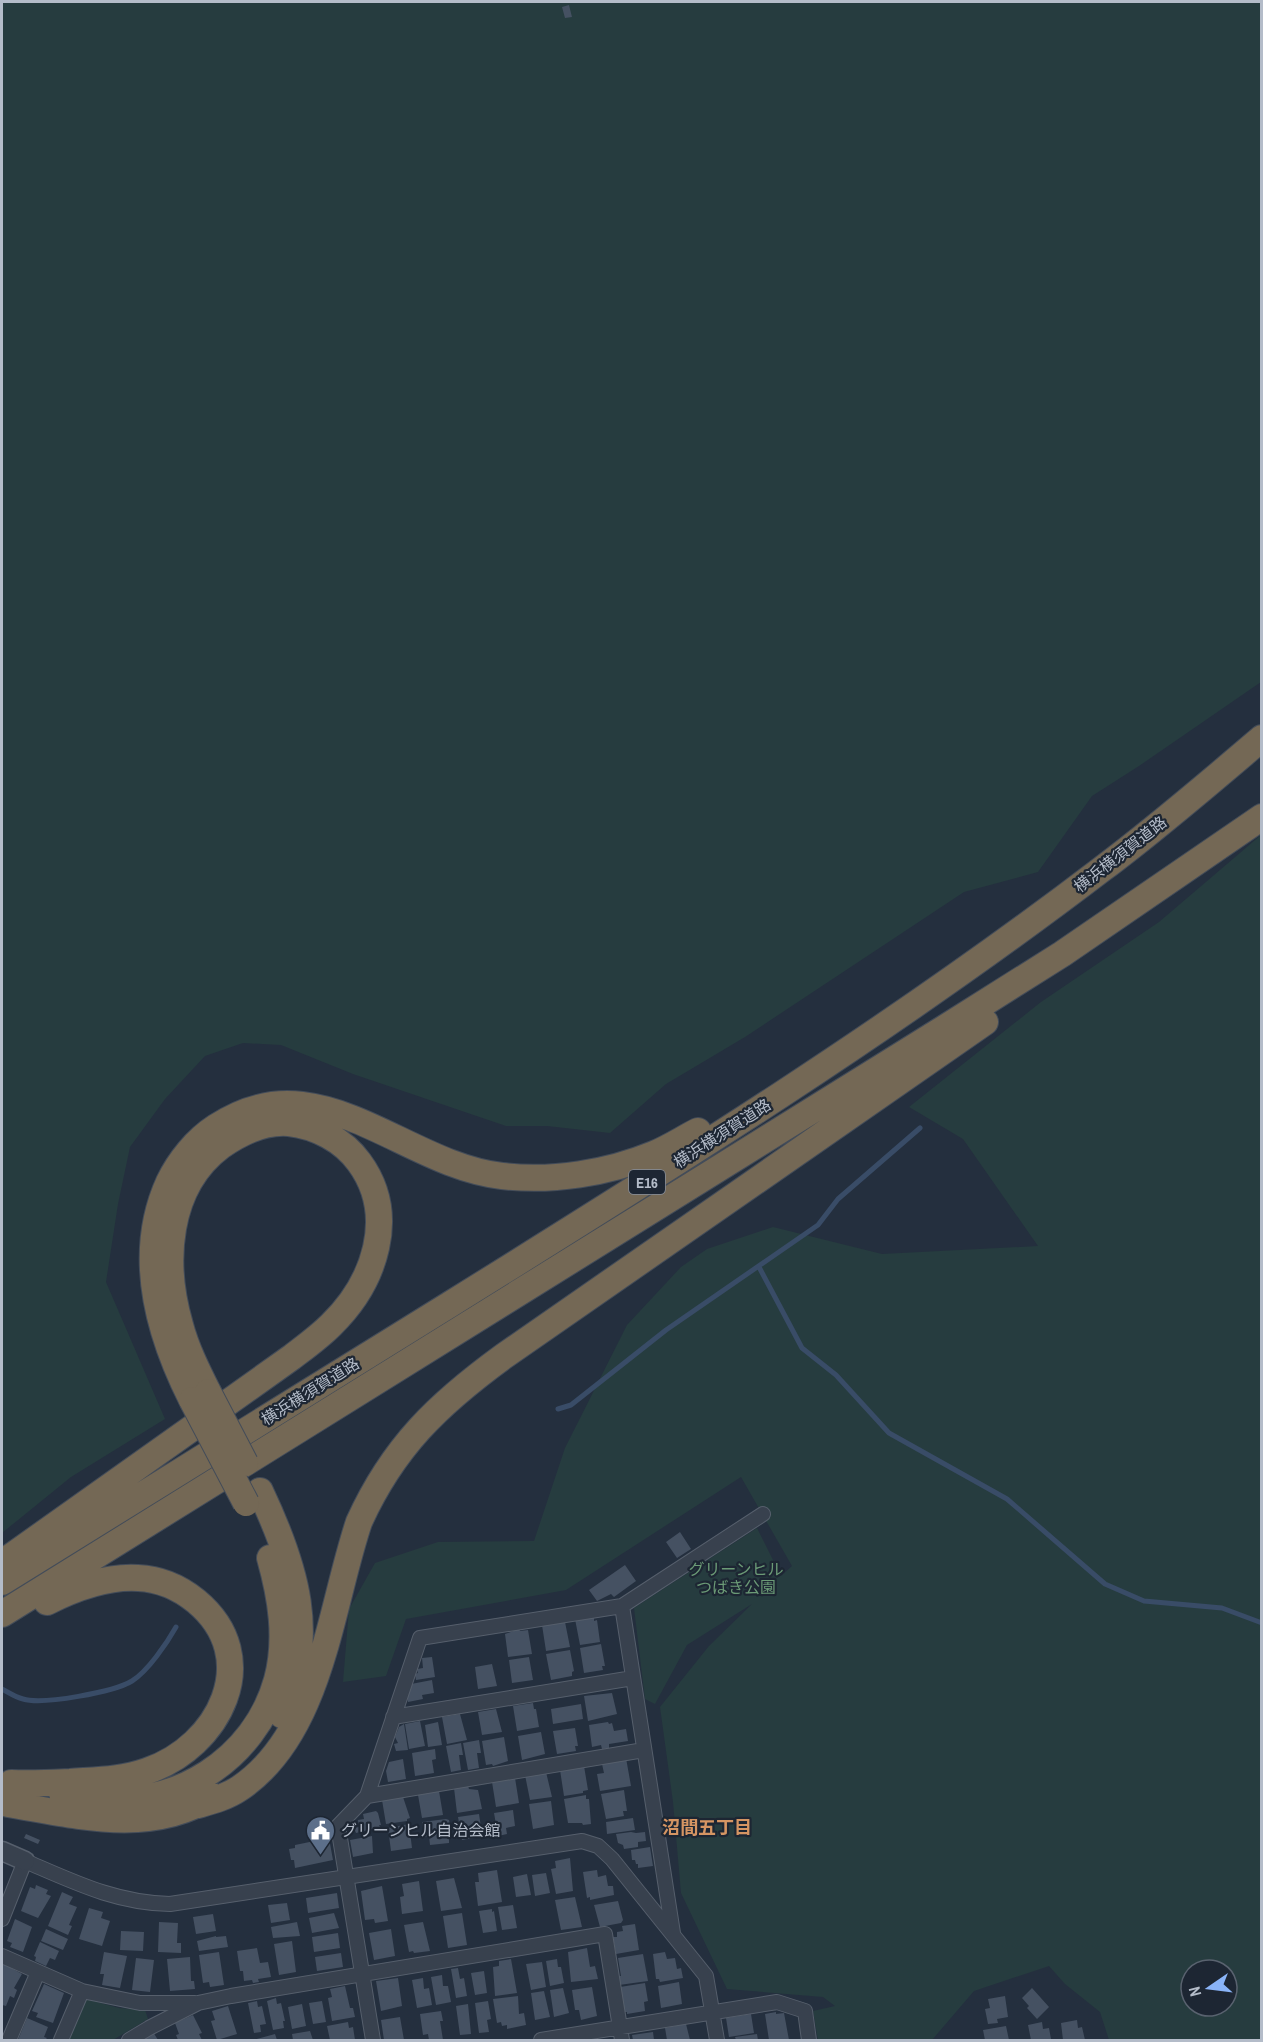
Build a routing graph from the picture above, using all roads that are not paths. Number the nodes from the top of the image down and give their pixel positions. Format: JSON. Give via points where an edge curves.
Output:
{"nodes":[{"id":1,"x":1262,"y":738,"type":"edge"},
{"id":2,"x":1262,"y":817,"type":"edge"},
{"id":3,"x":1186,"y":870,"type":"junction"},
{"id":4,"x":1071,"y":893,"type":"junction"},
{"id":5,"x":200,"y":1396,"type":"junction"},
{"id":6,"x":253,"y":1497,"type":"junction"},
{"id":7,"x":763,"y":1514,"type":"dead end"},
{"id":8,"x":2,"y":1563,"type":"edge"},
{"id":9,"x":2,"y":1582,"type":"edge"},
{"id":10,"x":622,"y":1606,"type":"junction"},
{"id":11,"x":2,"y":1614,"type":"edge"},
{"id":12,"x":2,"y":1625,"type":"edge"},
{"id":13,"x":633,"y":1678,"type":"junction"},
{"id":14,"x":393,"y":1717,"type":"junction"},
{"id":15,"x":644,"y":1750,"type":"junction"},
{"id":16,"x":42,"y":1785,"type":"junction"},
{"id":17,"x":367,"y":1796,"type":"junction"},
{"id":18,"x":198,"y":1805,"type":"junction"},
{"id":19,"x":2,"y":1851,"type":"edge"},
{"id":20,"x":25,"y":1861,"type":"junction"},
{"id":21,"x":346,"y":1876,"type":"junction"},
{"id":22,"x":2,"y":1919,"type":"edge"},
{"id":23,"x":673,"y":1936,"type":"junction"},
{"id":24,"x":2,"y":1956,"type":"edge"},
{"id":25,"x":38,"y":1972,"type":"junction"},
{"id":26,"x":363,"y":1975,"type":"junction"},
{"id":27,"x":82,"y":1991,"type":"junction"},
{"id":28,"x":198,"y":2003,"type":"junction"},
{"id":29,"x":712,"y":2013,"type":"junction"},
{"id":30,"x":621,"y":2034,"type":"edge"},
{"id":31,"x":9,"y":2040,"type":"edge"},
{"id":32,"x":61,"y":2040,"type":"edge"},
{"id":33,"x":129,"y":2040,"type":"edge"},
{"id":34,"x":373,"y":2040,"type":"edge"},
{"id":35,"x":541,"y":2040,"type":"edge"},
{"id":36,"x":717,"y":2040,"type":"edge"},
{"id":37,"x":809,"y":2040,"type":"edge"}],
"edges":[{"from":1,"to":4,"type":"highway","name":"横浜横須賀道路","number":"E16"},
{"from":2,"to":3,"type":"highway","name":"横浜横須賀道路","number":"E16"},
{"from":3,"to":11,"type":"highway","name":"横浜横須賀道路","number":"E16","via":[[944,1029]]},
{"from":3,"to":18,"type":"highway","via":[[930,1061],[504,1356],[440,1406],[412,1435],[369,1501],[352,1542],[313,1683],[282,1747],[262,1771],[238,1790]]},
{"from":4,"to":5,"type":"highway","via":[[703,1128],[656,1154],[634,1161],[555,1177],[502,1176],[458,1166],[355,1121],[302,1105],[267,1105],[229,1119],[208,1132],[175,1171],[162,1197],[152,1246],[160,1319],[178,1373]]},
{"from":4,"to":9,"type":"highway","name":"横浜横須賀道路","number":"E16","via":[[958,974],[650,1180]]},
{"from":5,"to":6,"type":"highway","bridge":true},
{"from":5,"to":8,"type":"highway","via":[[171,1280],[171,1237],[185,1188],[211,1154],[246,1131],[281,1123],[314,1129],[340,1142],[354,1156],[374,1185],[377,1197],[380,1219],[376,1246],[354,1296],[331,1325],[292,1357]]},
{"from":6,"to":16,"type":"highway","via":[[278,1589],[283,1633],[278,1677],[250,1733],[232,1755],[211,1771],[189,1785],[160,1795],[112,1801],[69,1795]]},
{"from":6,"to":18,"type":"highway","via":[[281,1537],[297,1593],[301,1628],[296,1673],[283,1714],[263,1750],[234,1779]]},
{"from":7,"to":10,"type":"street"},
{"from":10,"to":13,"type":"street"},
{"from":10,"to":14,"type":"street","via":[[420,1638]]},
{"from":12,"to":16,"type":"highway","via":[[77,1587],[117,1579],[156,1580],[186,1593],[210,1613],[230,1658],[221,1707],[189,1749],[148,1771],[123,1778]]},
{"from":13,"to":14,"type":"street"},
{"from":13,"to":15,"type":"street"},
{"from":14,"to":17,"type":"street"},
{"from":15,"to":17,"type":"street"},
{"from":15,"to":23,"type":"street"},
{"from":16,"to":18,"type":"highway","via":[[9,1794],[96,1819],[158,1817]]},
{"from":17,"to":21,"type":"street","via":[[338,1827]]},
{"from":19,"to":20,"type":"street"},
{"from":20,"to":21,"type":"street","via":[[88,1888],[144,1904],[210,1899]]},
{"from":20,"to":22,"type":"street"},
{"from":21,"to":23,"type":"street","via":[[582,1841],[598,1846],[612,1859]]},
{"from":21,"to":26,"type":"street"},
{"from":23,"to":29,"type":"street","via":[[706,1976]]},
{"from":24,"to":25,"type":"street"},
{"from":25,"to":27,"type":"street"},
{"from":25,"to":31,"type":"street"},
{"from":26,"to":28,"type":"street"},
{"from":26,"to":30,"type":"street","via":[[605,1934]]},
{"from":26,"to":34,"type":"street"},
{"from":27,"to":28,"type":"street","via":[[141,2003]]},
{"from":27,"to":32,"type":"street"},
{"from":28,"to":33,"type":"street"},
{"from":29,"to":30,"type":"street"},
{"from":29,"to":36,"type":"street"},
{"from":29,"to":37,"type":"street","via":[[777,2002],[805,2011]]},
{"from":30,"to":35,"type":"street"}]}
